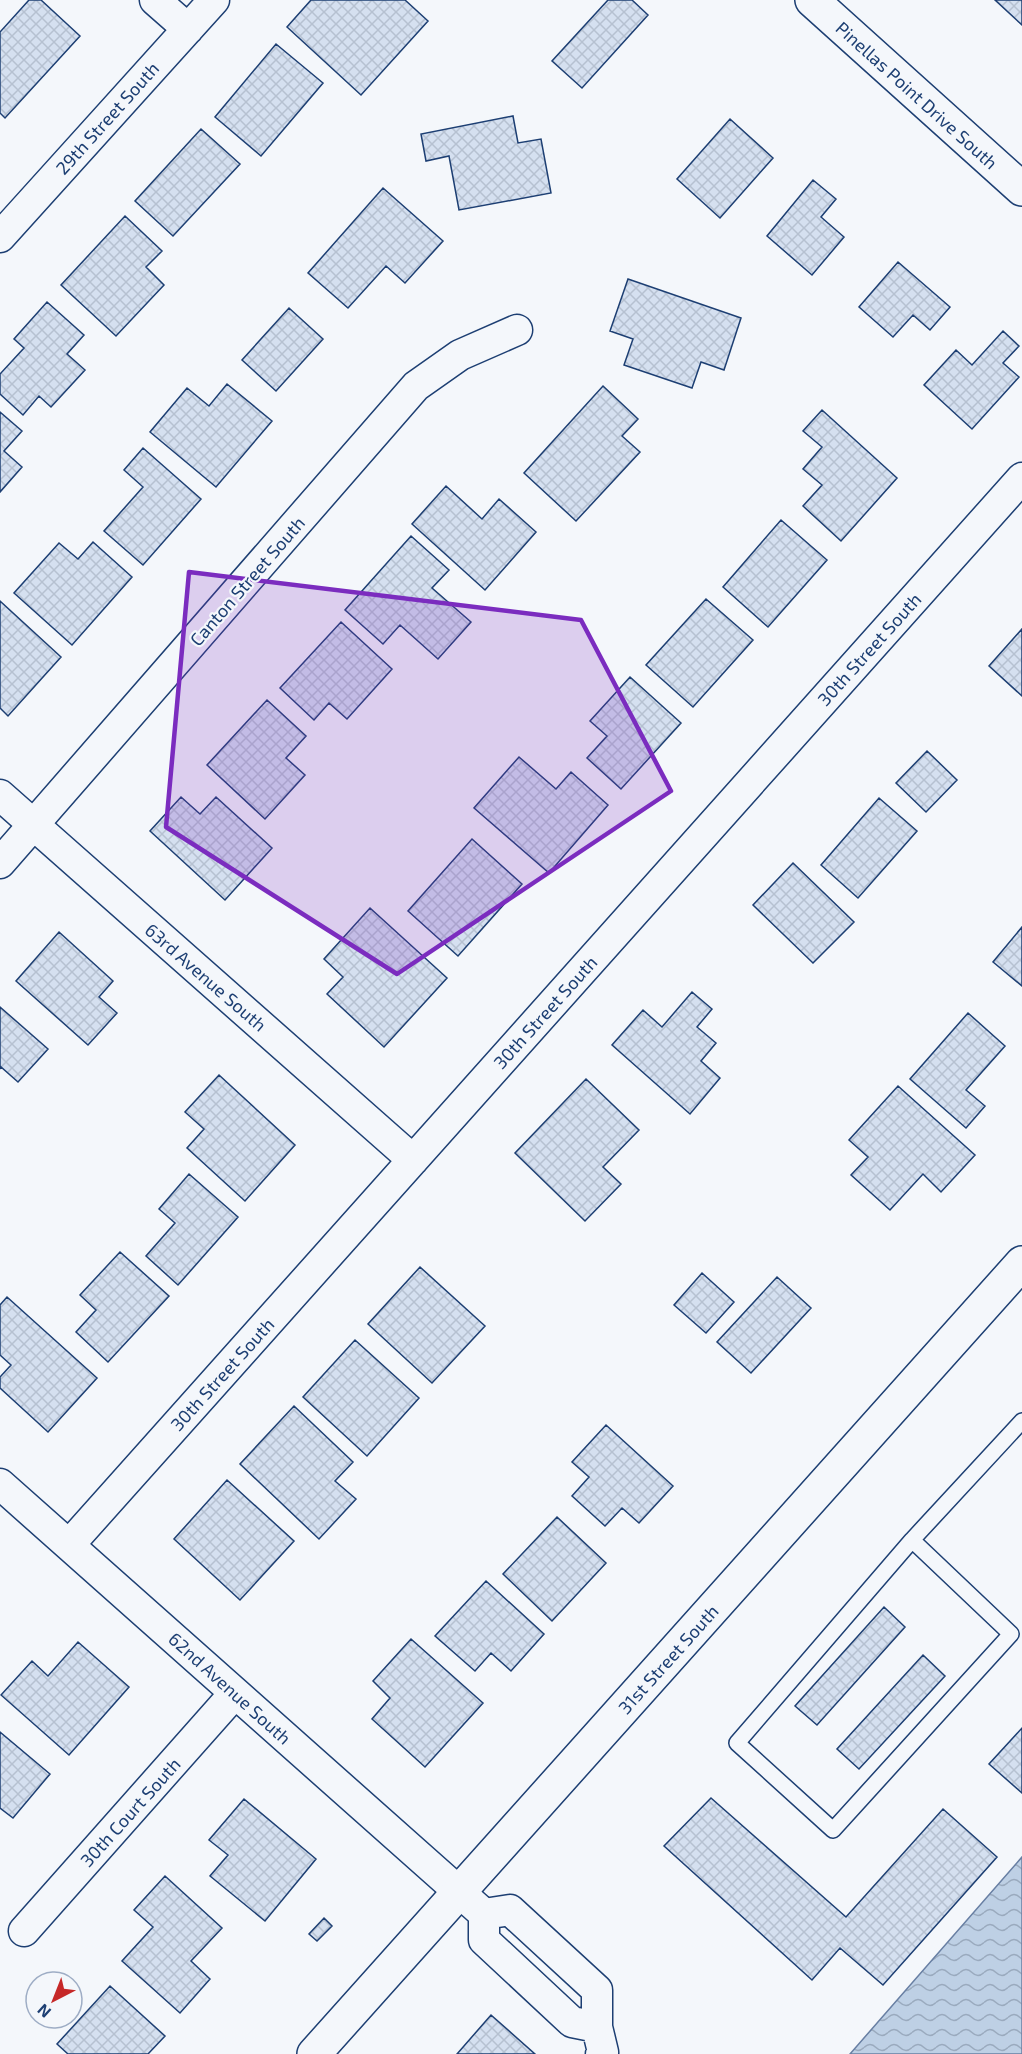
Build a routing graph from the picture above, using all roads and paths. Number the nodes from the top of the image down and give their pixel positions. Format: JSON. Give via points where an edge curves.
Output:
{"nodes":[{"id":1,"x":155,"y":0,"type":"edge"},
{"id":2,"x":214,"y":0,"type":"edge"},
{"id":3,"x":812,"y":0,"type":"edge"},
{"id":4,"x":188,"y":29,"type":"junction"},
{"id":5,"x":1022,"y":189,"type":"edge"},
{"id":6,"x":0,"y":237,"type":"edge"},
{"id":7,"x":517,"y":330,"type":"dead end"},
{"id":8,"x":1022,"y":478,"type":"edge"},
{"id":9,"x":0,"y":795,"type":"edge"},
{"id":10,"x":34,"y":825,"type":"junction"},
{"id":11,"x":0,"y":863,"type":"edge"},
{"id":12,"x":413,"y":1160,"type":"junction"},
{"id":13,"x":1022,"y":1263,"type":"edge"},
{"id":14,"x":1022,"y":1421,"type":"edge"},
{"id":15,"x":0,"y":1484,"type":"edge"},
{"id":16,"x":912,"y":1540,"type":"junction"},
{"id":17,"x":69,"y":1545,"type":"junction"},
{"id":18,"x":235,"y":1693,"type":"junction"},
{"id":19,"x":459,"y":1893,"type":"junction"},
{"id":20,"x":484,"y":1914,"type":"junction"},
{"id":21,"x":24,"y":1931,"type":"dead end"},
{"id":22,"x":599,"y":2041,"type":"edge"},
{"id":23,"x":314,"y":2054,"type":"edge"}],
"edges":[{"from":1,"to":4,"type":"street"},
{"from":2,"to":4,"type":"street","name":"29th Street South"},
{"from":3,"to":5,"type":"street","name":"Pinellas Point Drive South"},
{"from":4,"to":6,"type":"street","name":"29th Street South"},
{"from":7,"to":10,"type":"street","name":"Canton Street South","via":[[460,355],[416,386]]},
{"from":8,"to":12,"type":"street","name":"30th Street South"},
{"from":9,"to":10,"type":"street","name":"63rd Avenue South"},
{"from":10,"to":11,"type":"street","name":"Canton Street South"},
{"from":10,"to":12,"type":"street","name":"63rd Avenue South"},
{"from":12,"to":17,"type":"street","name":"30th Street South"},
{"from":13,"to":19,"type":"street","name":"31st Street South"},
{"from":14,"to":16,"type":"lane"},
{"from":15,"to":17,"type":"street","name":"62nd Avenue South"},
{"from":16,"to":16,"type":"lane","via":[[1011,1634],[833,1830],[737,1743]]},
{"from":17,"to":18,"type":"street","name":"62nd Avenue South"},
{"from":18,"to":19,"type":"street","name":"62nd Avenue South"},
{"from":18,"to":21,"type":"street","name":"30th Court South"},
{"from":19,"to":20,"type":"street","name":"62nd Avenue South"},
{"from":19,"to":23,"type":"street","name":"31st Street South"},
{"from":20,"to":22,"type":"street","via":[[484,1940],[572,2022]]},
{"from":20,"to":22,"type":"street","via":[[510,1910],[597,1990]]}]}
